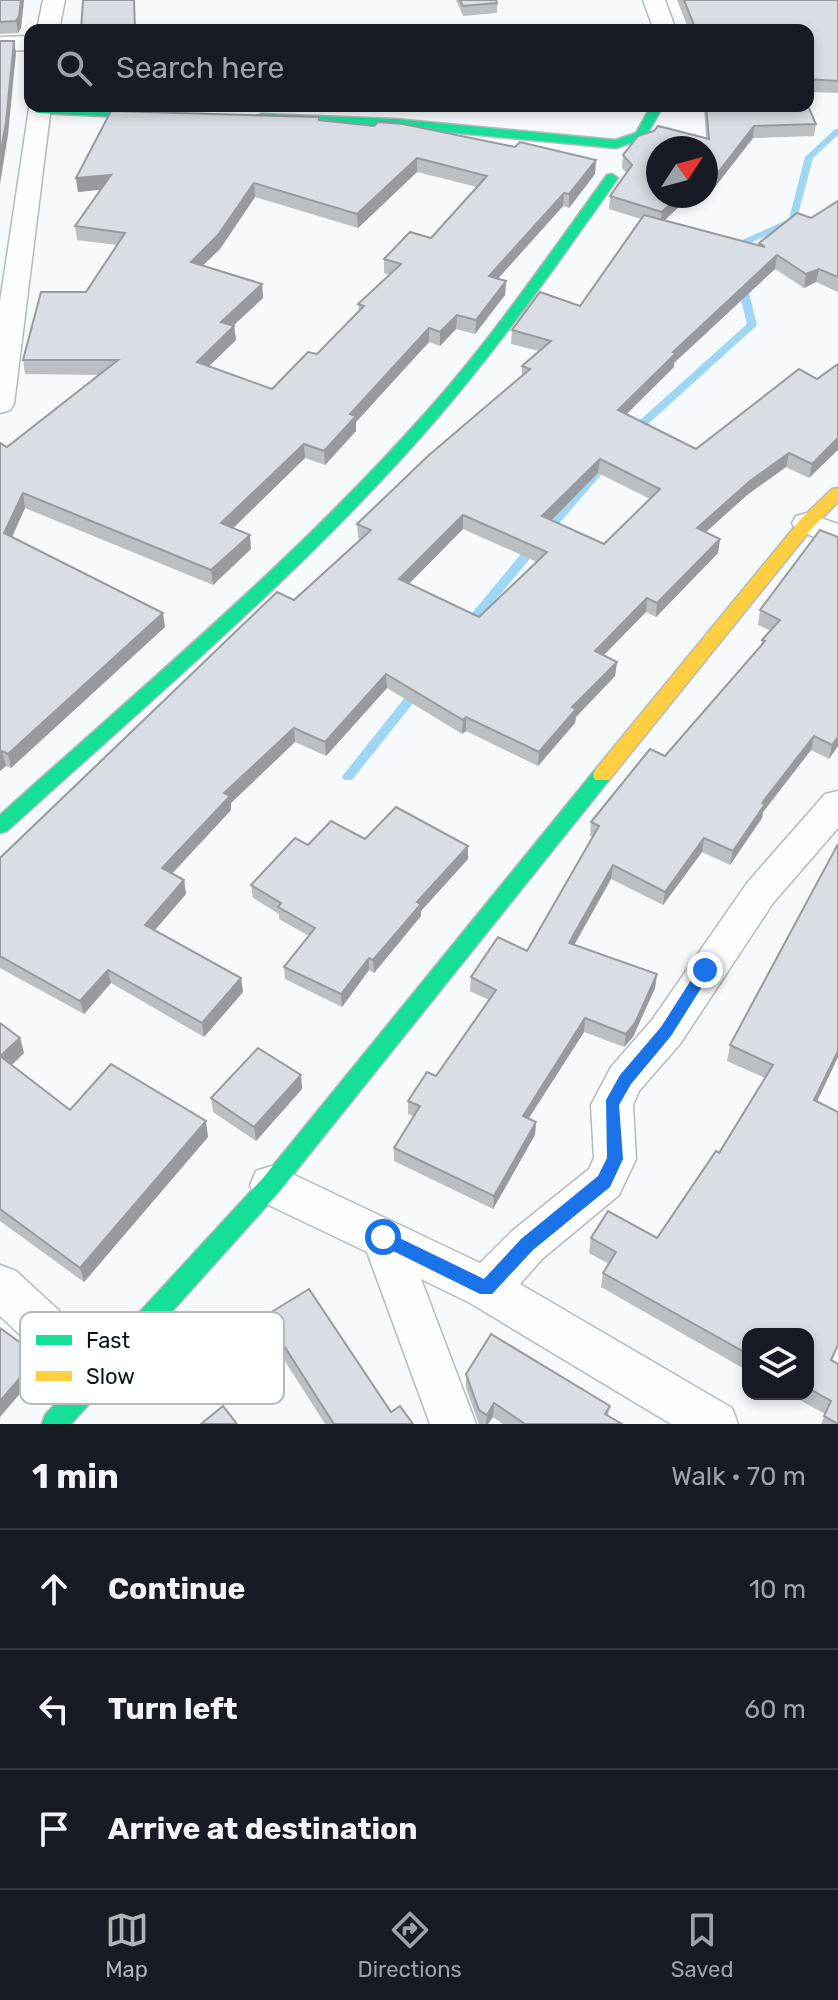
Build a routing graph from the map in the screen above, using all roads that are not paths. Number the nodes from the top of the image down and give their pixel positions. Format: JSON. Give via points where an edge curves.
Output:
{"nodes":[{"id":1,"x":54,"y":0,"type":"edge"},
{"id":2,"x":654,"y":0,"type":"edge"},
{"id":3,"x":49,"y":24,"type":"edge"},
{"id":4,"x":663,"y":24,"type":"edge"},
{"id":5,"x":24,"y":43,"type":"edge"},
{"id":6,"x":0,"y":44,"type":"edge"},
{"id":7,"x":38,"y":112,"type":"edge"},
{"id":8,"x":121,"y":112,"type":"edge"},
{"id":9,"x":654,"y":112,"type":"edge"},
{"id":10,"x":186,"y":116,"type":"edge"},
{"id":11,"x":246,"y":117,"type":"edge"},
{"id":12,"x":612,"y":178,"type":"dead end"},
{"id":13,"x":0,"y":404,"type":"edge"},
{"id":14,"x":838,"y":493,"type":"edge"},
{"id":15,"x":807,"y":523,"type":"junction"},
{"id":16,"x":838,"y":536,"type":"edge"},
{"id":17,"x":838,"y":804,"type":"edge"},
{"id":18,"x":0,"y":826,"type":"edge"},
{"id":19,"x":271,"y":1185,"type":"junction"},
{"id":20,"x":383,"y":1237,"type":"junction"},
{"id":21,"x":0,"y":1286,"type":"edge"},
{"id":22,"x":486,"y":1288,"type":"junction"},
{"id":23,"x":28,"y":1312,"type":"edge"},
{"id":24,"x":158,"y":1312,"type":"edge"},
{"id":25,"x":74,"y":1404,"type":"edge"},
{"id":26,"x":54,"y":1424,"type":"edge"},
{"id":27,"x":453,"y":1424,"type":"edge"},
{"id":28,"x":715,"y":1424,"type":"edge"}],
"edges":[{"from":1,"to":3,"type":"street"},
{"from":2,"to":4,"type":"street"},
{"from":5,"to":6,"type":"street"},
{"from":7,"to":13,"type":"street"},
{"from":8,"to":10,"type":"street"},
{"from":9,"to":11,"type":"street","via":[[641,135],[616,144],[322,118]]},
{"from":12,"to":18,"type":"street","via":[[483,351],[406,443],[253,593]]},
{"from":14,"to":15,"type":"street"},
{"from":15,"to":16,"type":"street"},
{"from":15,"to":19,"type":"street"},
{"from":17,"to":22,"type":"street","via":[[760,893],[666,1032],[625,1079],[612,1105],[615,1159],[604,1182],[527,1245]]},
{"from":19,"to":20,"type":"street"},
{"from":19,"to":24,"type":"street"},
{"from":20,"to":22,"type":"street"},
{"from":20,"to":27,"type":"street"},
{"from":21,"to":23,"type":"street"},
{"from":22,"to":28,"type":"street"},
{"from":25,"to":26,"type":"street"}]}
